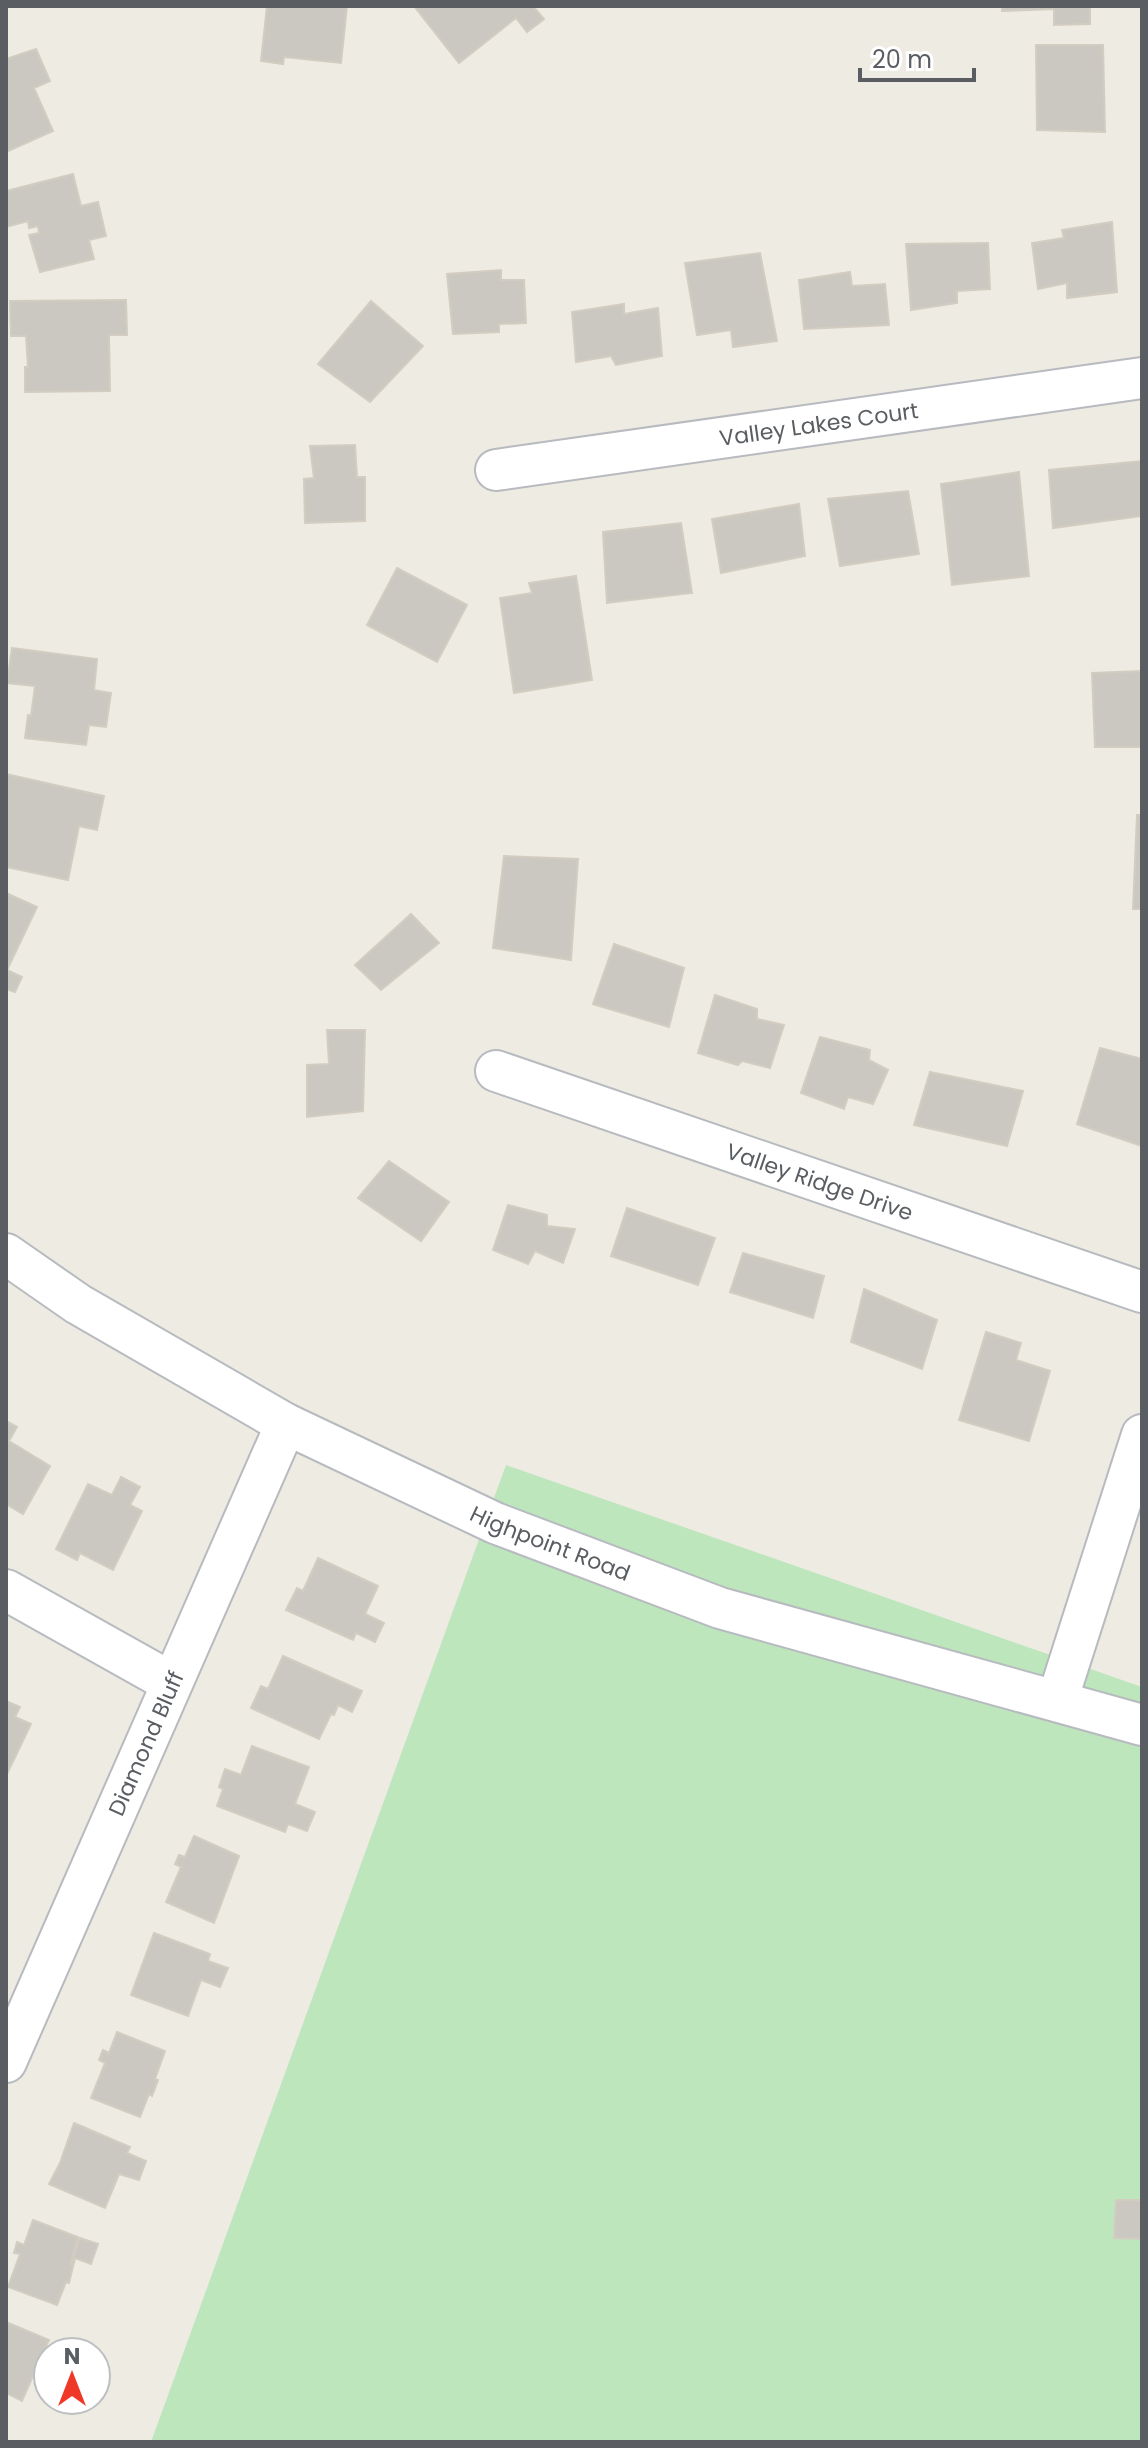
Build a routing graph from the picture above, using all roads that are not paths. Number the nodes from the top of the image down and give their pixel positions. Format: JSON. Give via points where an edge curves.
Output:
{"nodes":[{"id":1,"x":1142,"y":378,"type":"edge"},
{"id":2,"x":496,"y":470,"type":"dead end"},
{"id":3,"x":496,"y":1071,"type":"dead end"},
{"id":4,"x":6,"y":1254,"type":"edge"},
{"id":5,"x":1142,"y":1292,"type":"edge"},
{"id":6,"x":286,"y":1424,"type":"junction"},
{"id":7,"x":1142,"y":1435,"type":"edge"},
{"id":8,"x":6,"y":1590,"type":"edge"},
{"id":9,"x":172,"y":1683,"type":"junction"},
{"id":10,"x":1057,"y":1701,"type":"junction"},
{"id":11,"x":1142,"y":1725,"type":"edge"},
{"id":12,"x":6,"y":2062,"type":"edge"}],
"edges":[{"from":1,"to":2,"type":"street","name":"Valley Lakes Court"},
{"from":3,"to":5,"type":"street","name":"Valley Ridge Drive"},
{"from":4,"to":6,"type":"street","name":"Highpoint Road","via":[[78,1304]]},
{"from":6,"to":9,"type":"street","name":"Diamond Bluff"},
{"from":6,"to":10,"type":"street","name":"Highpoint Road","via":[[495,1523],[720,1608]]},
{"from":7,"to":10,"type":"street"},
{"from":8,"to":9,"type":"street"},
{"from":9,"to":12,"type":"street","name":"Diamond Bluff"},
{"from":10,"to":11,"type":"street","name":"Highpoint Road"}]}
